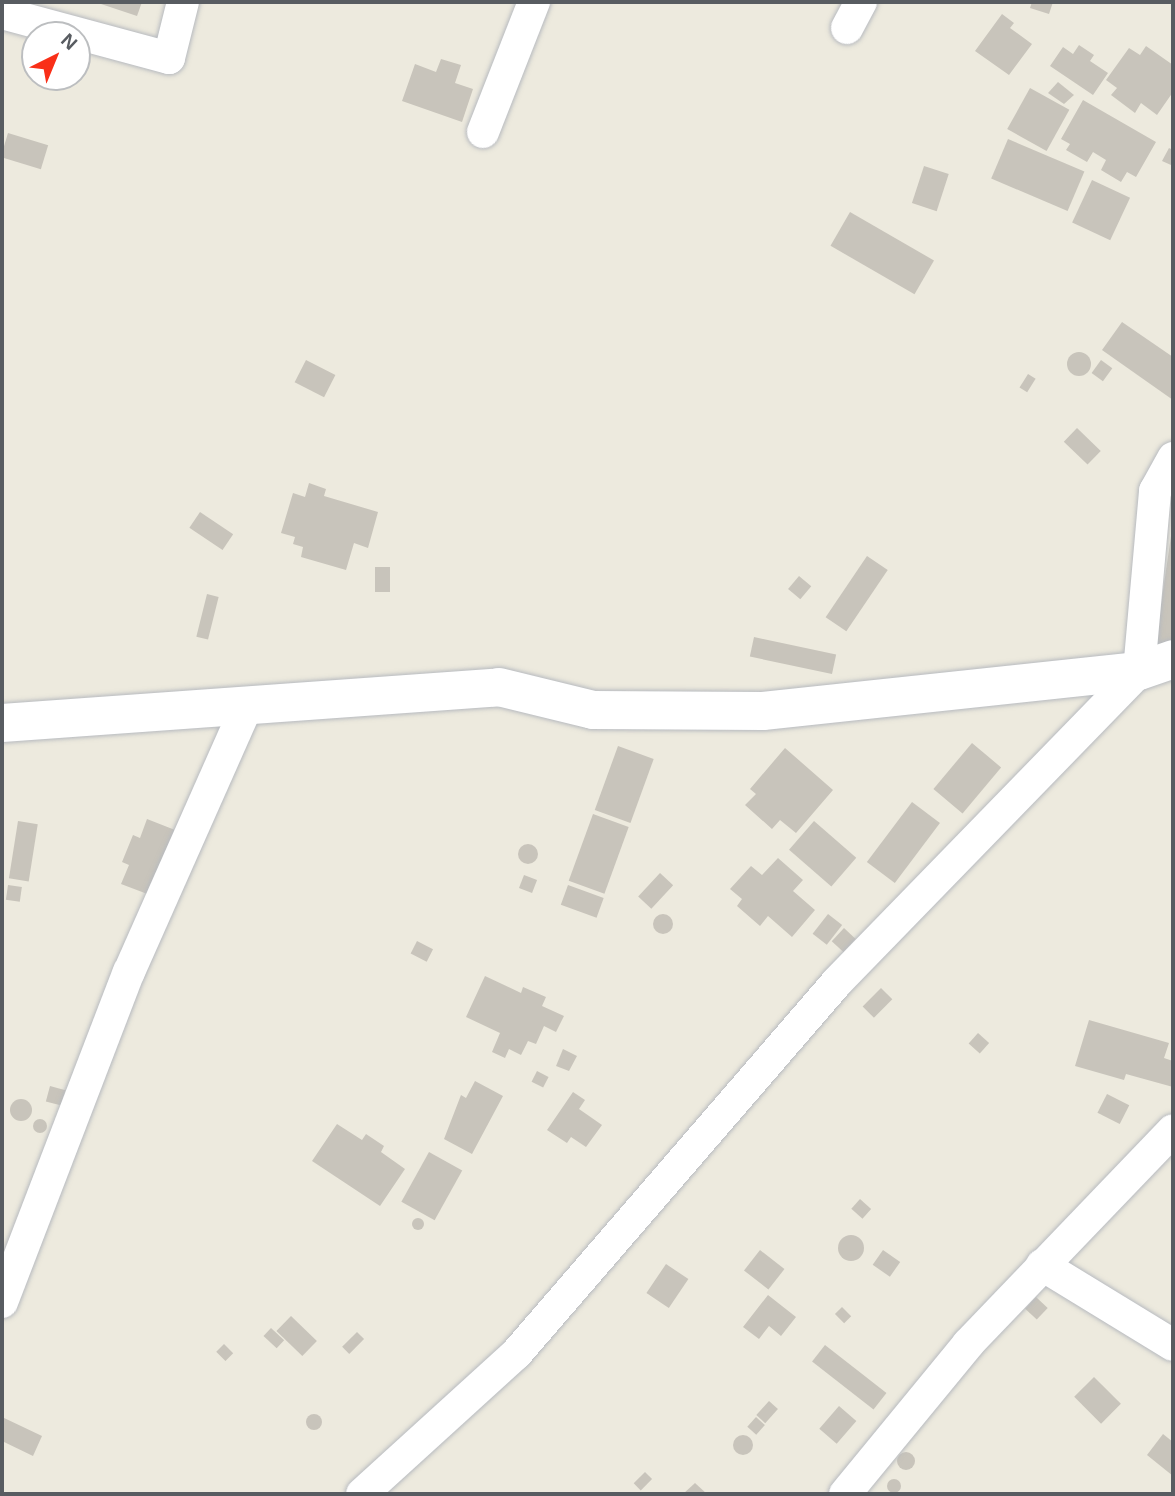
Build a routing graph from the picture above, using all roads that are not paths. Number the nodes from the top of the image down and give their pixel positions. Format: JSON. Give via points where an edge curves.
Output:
{"nodes":[{"id":1,"x":183,"y":2,"type":"edge"},
{"id":2,"x":534,"y":2,"type":"edge"},
{"id":3,"x":2,"y":13,"type":"edge"},
{"id":4,"x":483,"y":132,"type":"dead end"},
{"id":5,"x":1173,"y":458,"type":"edge"},
{"id":6,"x":1156,"y":665,"type":"edge"},
{"id":7,"x":246,"y":708,"type":"junction"},
{"id":8,"x":2,"y":723,"type":"edge"},
{"id":9,"x":1173,"y":1130,"type":"edge"},
{"id":10,"x":1042,"y":1265,"type":"junction"},
{"id":11,"x":2,"y":1302,"type":"edge"},
{"id":12,"x":1173,"y":1345,"type":"edge"},
{"id":13,"x":362,"y":1494,"type":"edge"},
{"id":14,"x":845,"y":1494,"type":"edge"}],
"edges":[{"from":1,"to":3,"type":"street","via":[[169,58]]},
{"from":2,"to":4,"type":"street"},
{"from":5,"to":6,"type":"street","via":[[1155,491]]},
{"from":6,"to":7,"type":"street","via":[[763,711],[593,710],[499,687]]},
{"from":6,"to":13,"type":"street","via":[[837,982],[516,1354]]},
{"from":7,"to":8,"type":"street"},
{"from":7,"to":11,"type":"street","via":[[129,972]]},
{"from":9,"to":10,"type":"street"},
{"from":10,"to":12,"type":"street"},
{"from":10,"to":14,"type":"street","via":[[968,1344]]}]}
